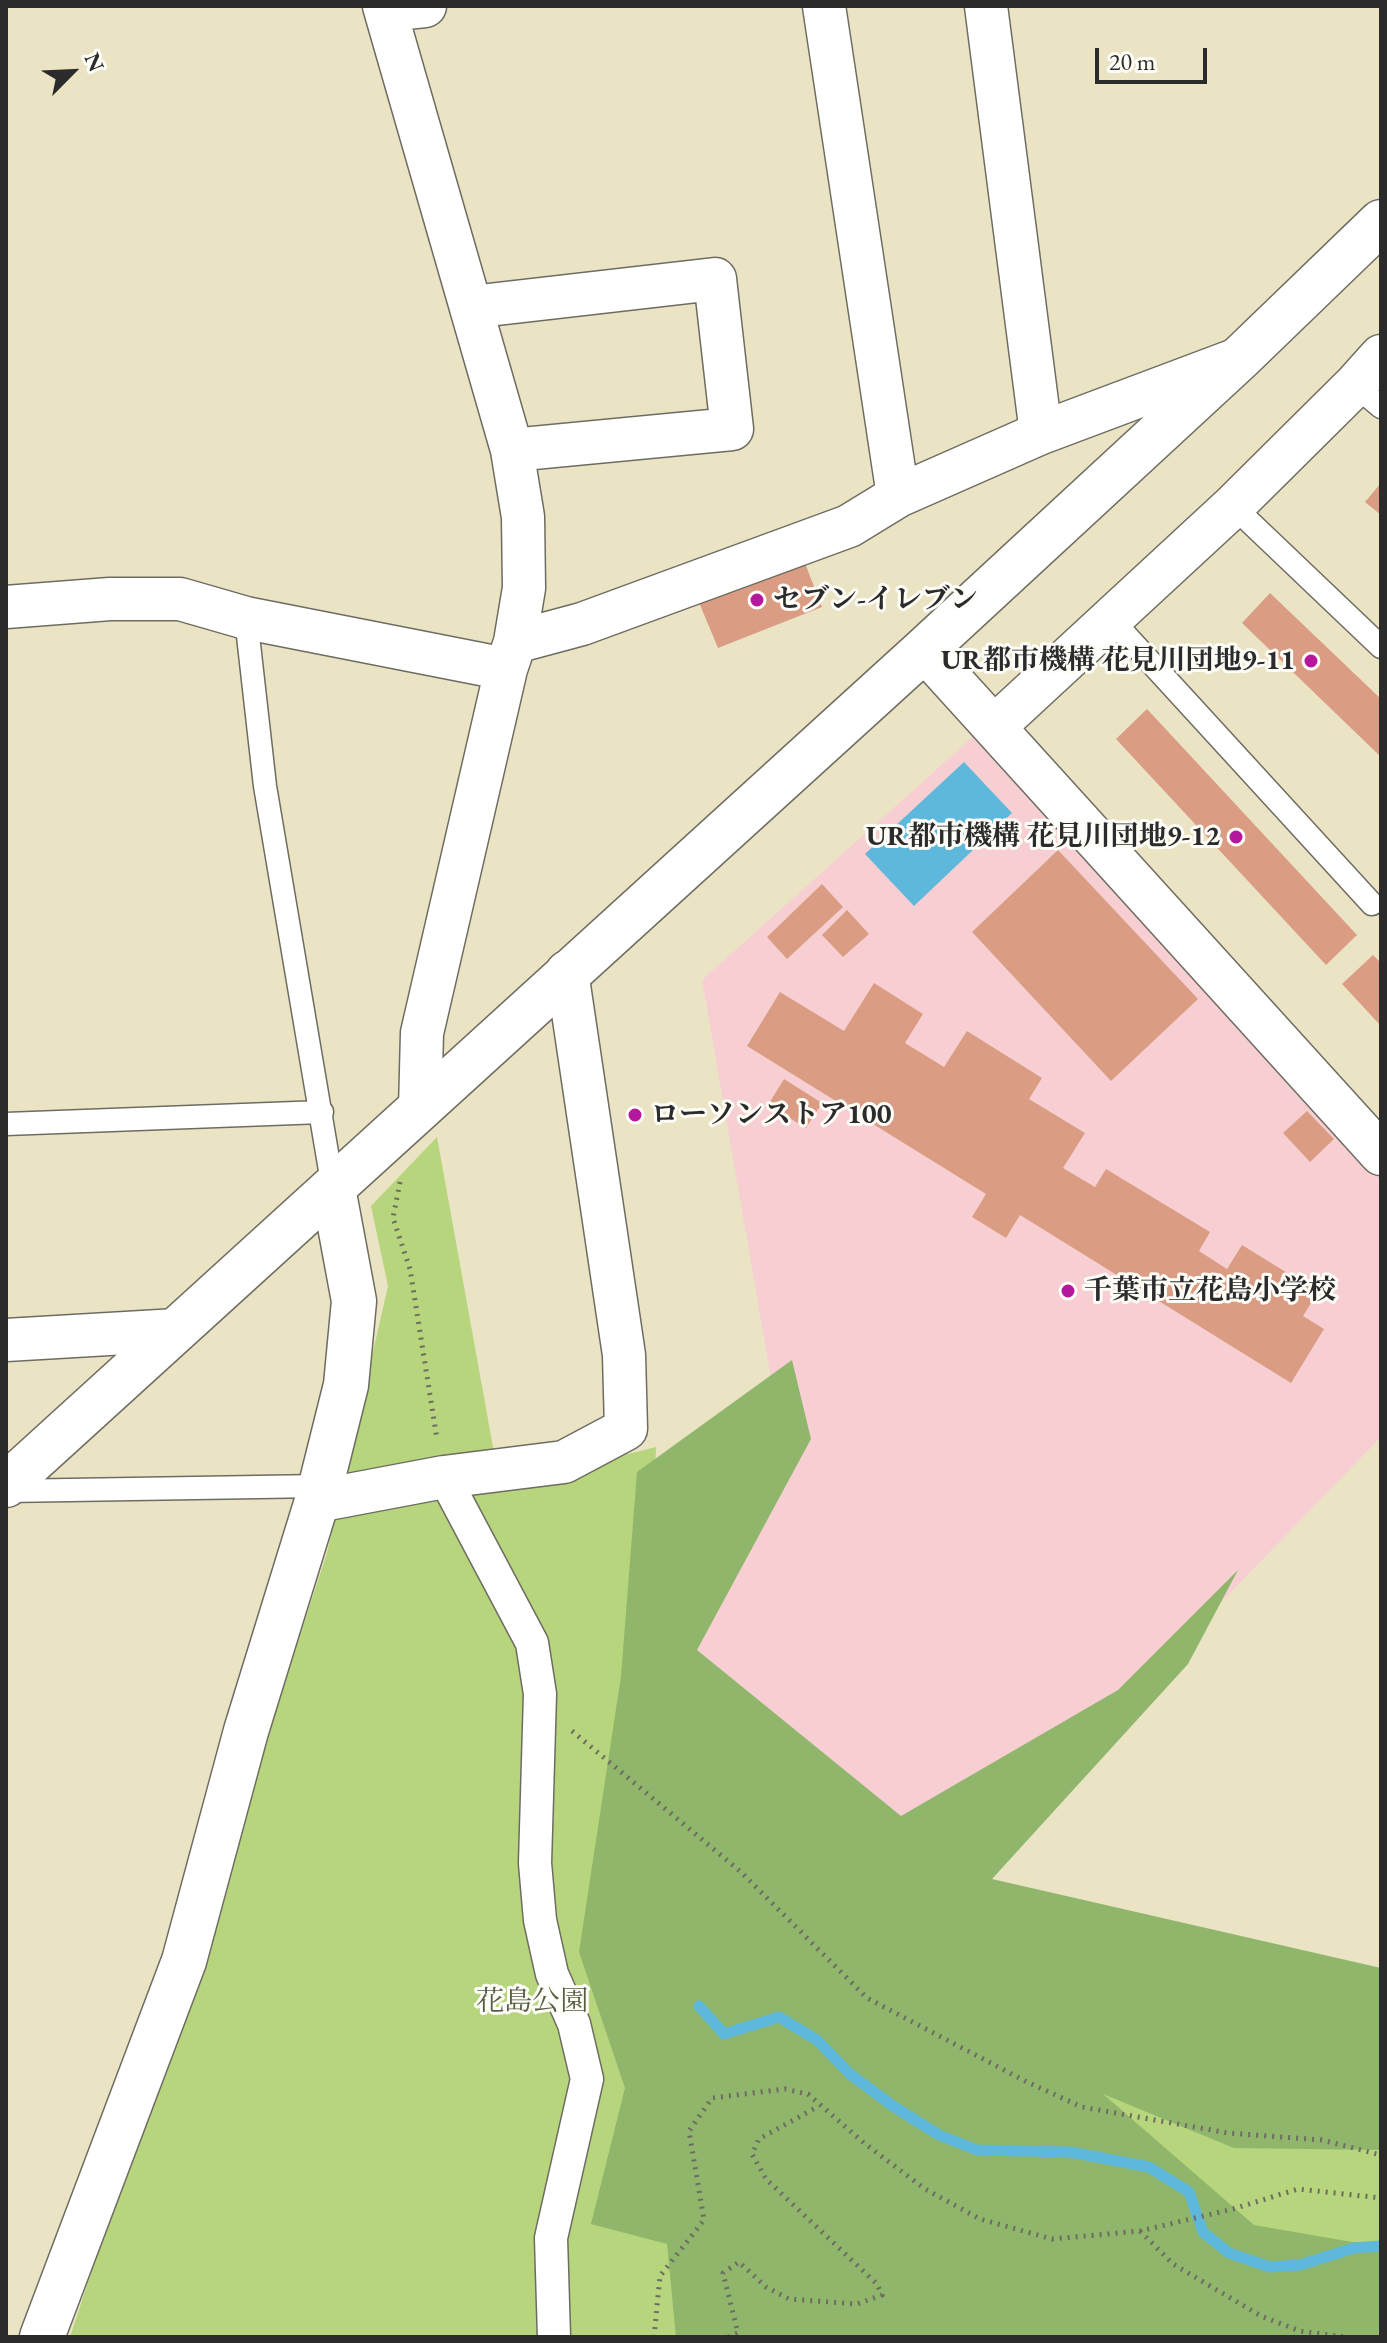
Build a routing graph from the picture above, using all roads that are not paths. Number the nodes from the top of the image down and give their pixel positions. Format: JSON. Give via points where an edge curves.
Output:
{"nodes":[{"id":1,"x":824,"y":6,"type":"edge"},
{"id":2,"x":986,"y":6,"type":"edge"},
{"id":3,"x":399,"y":7,"type":"edge"},
{"id":4,"x":1381,"y":222,"type":"edge"},
{"id":5,"x":471,"y":307,"type":"junction"},
{"id":6,"x":1240,"y":358,"type":"junction"},
{"id":7,"x":1372,"y":383,"type":"edge"},
{"id":8,"x":1041,"y":433,"type":"junction"},
{"id":9,"x":512,"y":450,"type":"junction"},
{"id":10,"x":898,"y":496,"type":"junction"},
{"id":11,"x":1233,"y":506,"type":"junction"},
{"id":12,"x":6,"y":607,"type":"edge"},
{"id":13,"x":246,"y":618,"type":"junction"},
{"id":14,"x":1111,"y":619,"type":"junction"},
{"id":15,"x":1381,"y":647,"type":"edge"},
{"id":16,"x":924,"y":650,"type":"junction"},
{"id":17,"x":510,"y":655,"type":"junction"},
{"id":18,"x":994,"y":727,"type":"junction"},
{"id":19,"x":1372,"y":904,"type":"dead end"},
{"id":20,"x":567,"y":972,"type":"junction"},
{"id":21,"x":420,"y":1109,"type":"junction"},
{"id":22,"x":322,"y":1112,"type":"junction"},
{"id":23,"x":6,"y":1124,"type":"edge"},
{"id":24,"x":1381,"y":1154,"type":"edge"},
{"id":25,"x":333,"y":1188,"type":"junction"},
{"id":26,"x":177,"y":1330,"type":"junction"},
{"id":27,"x":6,"y":1340,"type":"edge"},
{"id":28,"x":444,"y":1477,"type":"junction"},
{"id":29,"x":6,"y":1488,"type":"edge"},
{"id":30,"x":319,"y":1493,"type":"junction"},
{"id":31,"x":42,"y":2337,"type":"edge"},
{"id":32,"x":554,"y":2337,"type":"edge"}],
"edges":[{"from":1,"to":10,"type":"street"},
{"from":2,"to":8,"type":"street"},
{"from":3,"to":5,"type":"street"},
{"from":4,"to":6,"type":"street"},
{"from":5,"to":9,"type":"street"},
{"from":5,"to":9,"type":"street","via":[[715,279],[732,429]]},
{"from":6,"to":8,"type":"street"},
{"from":6,"to":16,"type":"street"},
{"from":7,"to":11,"type":"street"},
{"from":8,"to":10,"type":"street"},
{"from":9,"to":17,"type":"street","via":[[523,517],[524,588]]},
{"from":10,"to":17,"type":"street","via":[[849,526]]},
{"from":11,"to":14,"type":"street"},
{"from":11,"to":15,"type":"lane"},
{"from":12,"to":13,"type":"street","via":[[180,599]]},
{"from":13,"to":17,"type":"street"},
{"from":13,"to":22,"type":"lane","via":[[265,786]]},
{"from":14,"to":18,"type":"street"},
{"from":14,"to":19,"type":"lane"},
{"from":16,"to":18,"type":"street"},
{"from":16,"to":20,"type":"street"},
{"from":17,"to":21,"type":"street","via":[[422,1033]]},
{"from":18,"to":24,"type":"street"},
{"from":20,"to":21,"type":"street"},
{"from":20,"to":28,"type":"street","via":[[624,1355],[626,1429],[564,1462]]},
{"from":21,"to":25,"type":"street"},
{"from":22,"to":23,"type":"lane"},
{"from":22,"to":25,"type":"lane"},
{"from":25,"to":26,"type":"street"},
{"from":25,"to":30,"type":"street","via":[[354,1301],[346,1385]]},
{"from":26,"to":27,"type":"street"},
{"from":26,"to":29,"type":"street"},
{"from":28,"to":30,"type":"street"},
{"from":28,"to":32,"type":"street","via":[[532,1643],[540,1704],[535,1863],[540,1920],[587,2079],[551,2238]]},
{"from":29,"to":30,"type":"lane"},
{"from":30,"to":31,"type":"street","via":[[246,1731],[184,1961]]}]}
